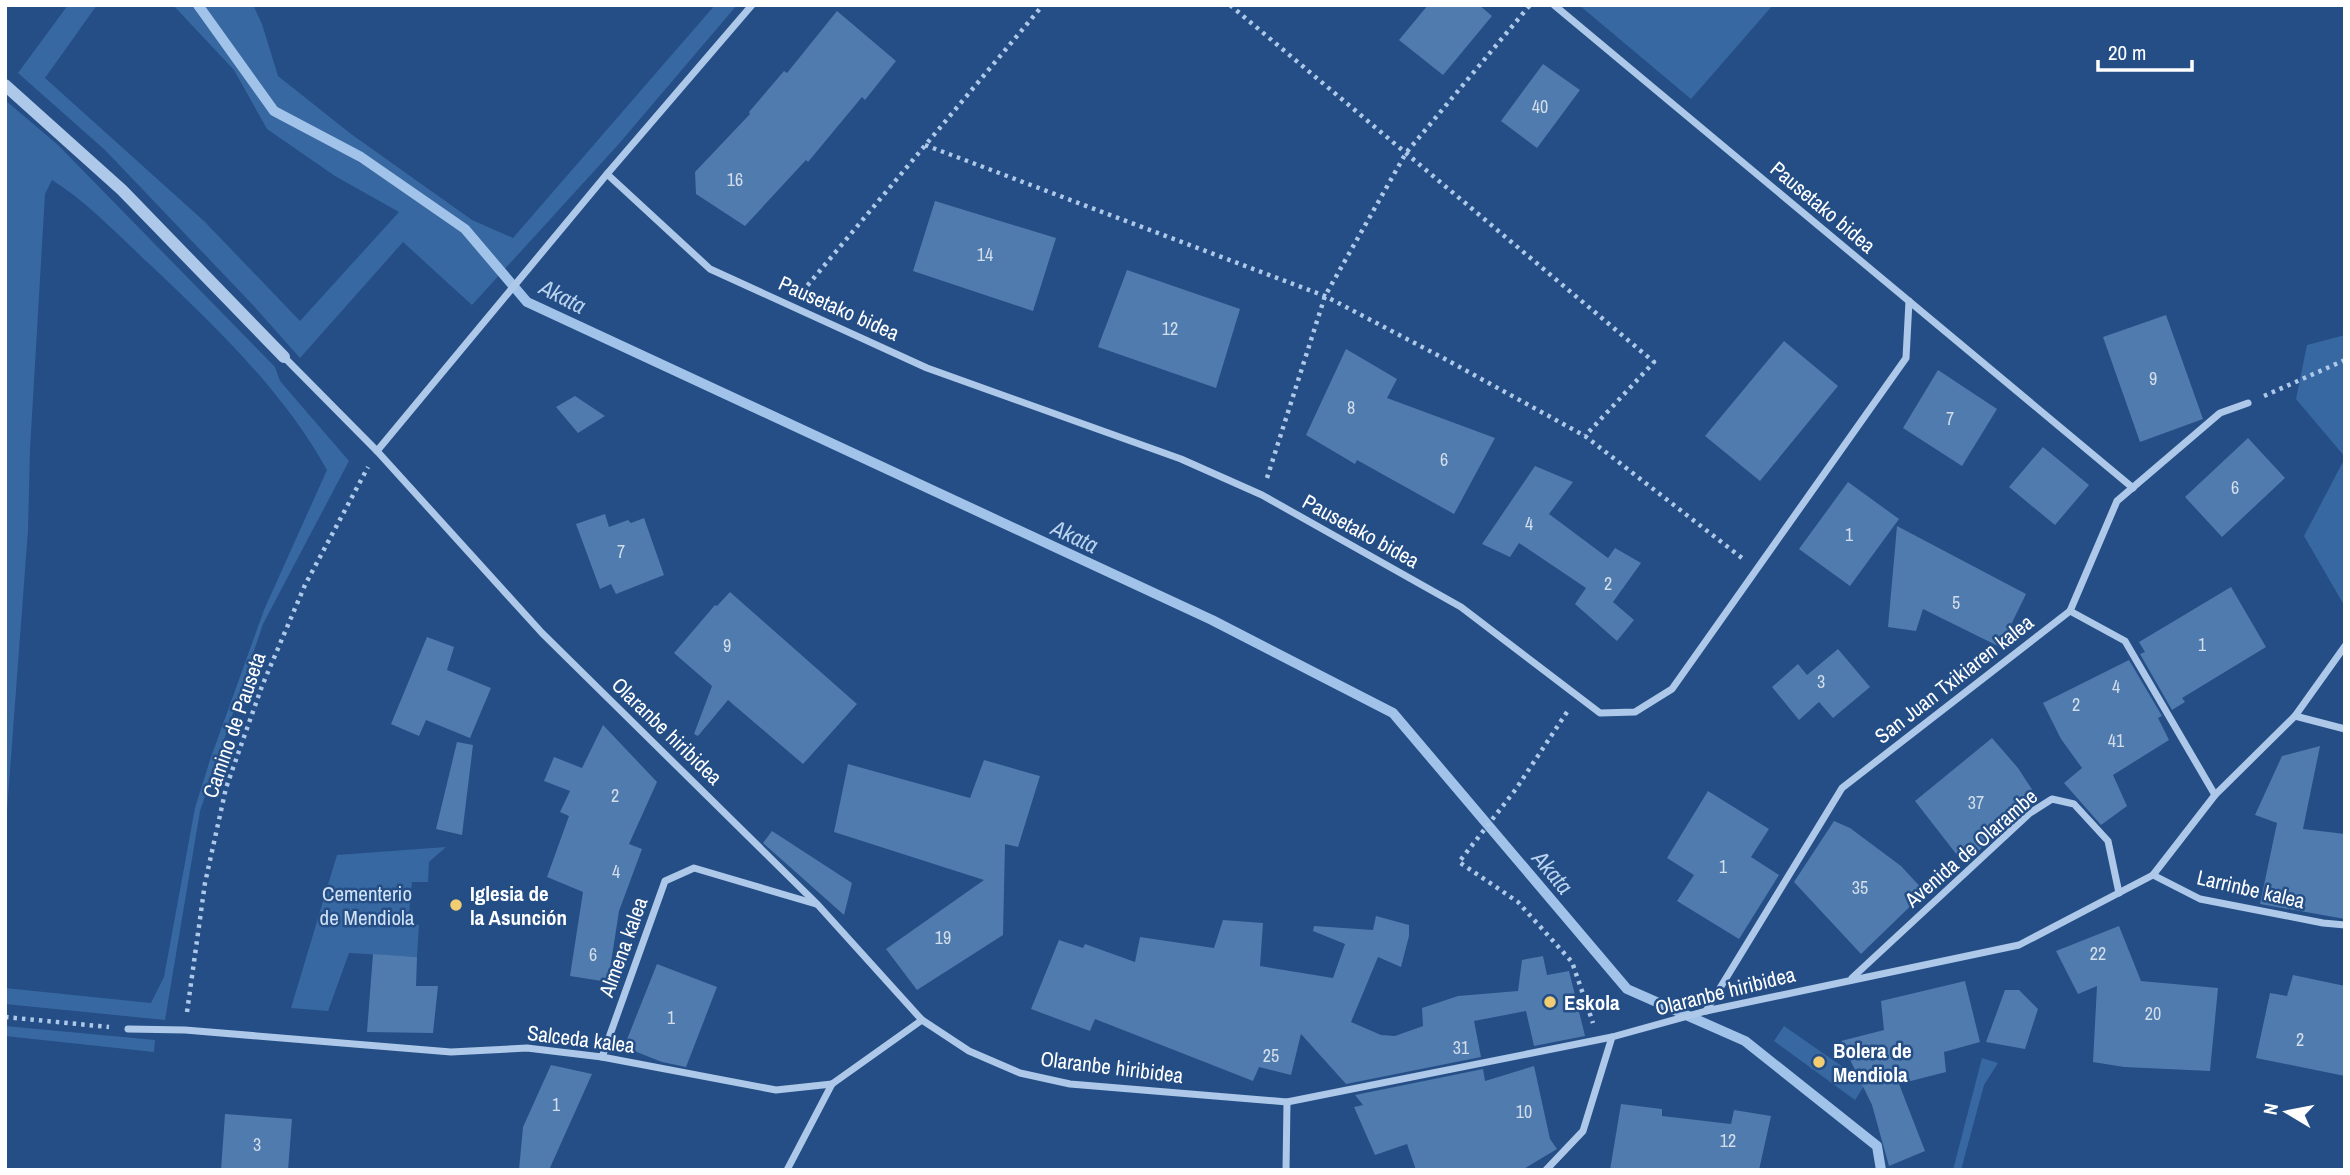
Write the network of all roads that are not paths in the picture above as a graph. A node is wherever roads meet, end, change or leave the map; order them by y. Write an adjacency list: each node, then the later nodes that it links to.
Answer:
1 (752, 5): 4 (street)
2 (1554, 5): 5 (street, Pausetako bidea)
3 (5, 85): 6 (street)
4 (607, 174): 5 (street, Pausetako bidea); 8 (street)
5 (1909, 302): 9 (street, Pausetako bidea)
6 (284, 357): 8 (street, Olaranbe hiribidea)
7 (2248, 403): 9 (street, San Juan Txikiaren kalea)
8 (377, 451): 17 (street, Olaranbe hiribidea)
9 (2133, 488): 10 (street, San Juan Txikiaren kalea)
10 (2070, 611): 14 (street); 20 (street, San Juan Txikiaren kalea)
11 (2345, 646): 12 (street)
12 (2295, 716): 13 (street); 14 (street)
13 (2345, 729)
14 (2215, 794): 15 (street)
15 (2153, 875): 16 (street, Olaranbe hiribidea); 18 (street, Larrinbe kalea)
16 (2119, 893): 19 (street, Olaranbe hiribidea); 19 (street, Avenida de Olarambe)
17 (818, 905): 21 (street, Olaranbe hiribidea); 24 (street, Almena kalea)
18 (2345, 925)
19 (1851, 979): 20 (street, Olaranbe hiribidea)
20 (1706, 1011): 23 (street, Olaranbe hiribidea)
21 (922, 1020): 25 (street, Salceda kalea); 26 (street, Olaranbe hiribidea)
22 (128, 1029): 24 (street, Salceda kalea)
23 (1612, 1037): 26 (street, Olaranbe hiribidea); 29 (street)
24 (602, 1057): 25 (street, Salceda kalea)
25 (832, 1084): 27 (street)
26 (1287, 1102): 28 (street)
27 (788, 1170)
28 (1286, 1170)
29 (1546, 1170)

